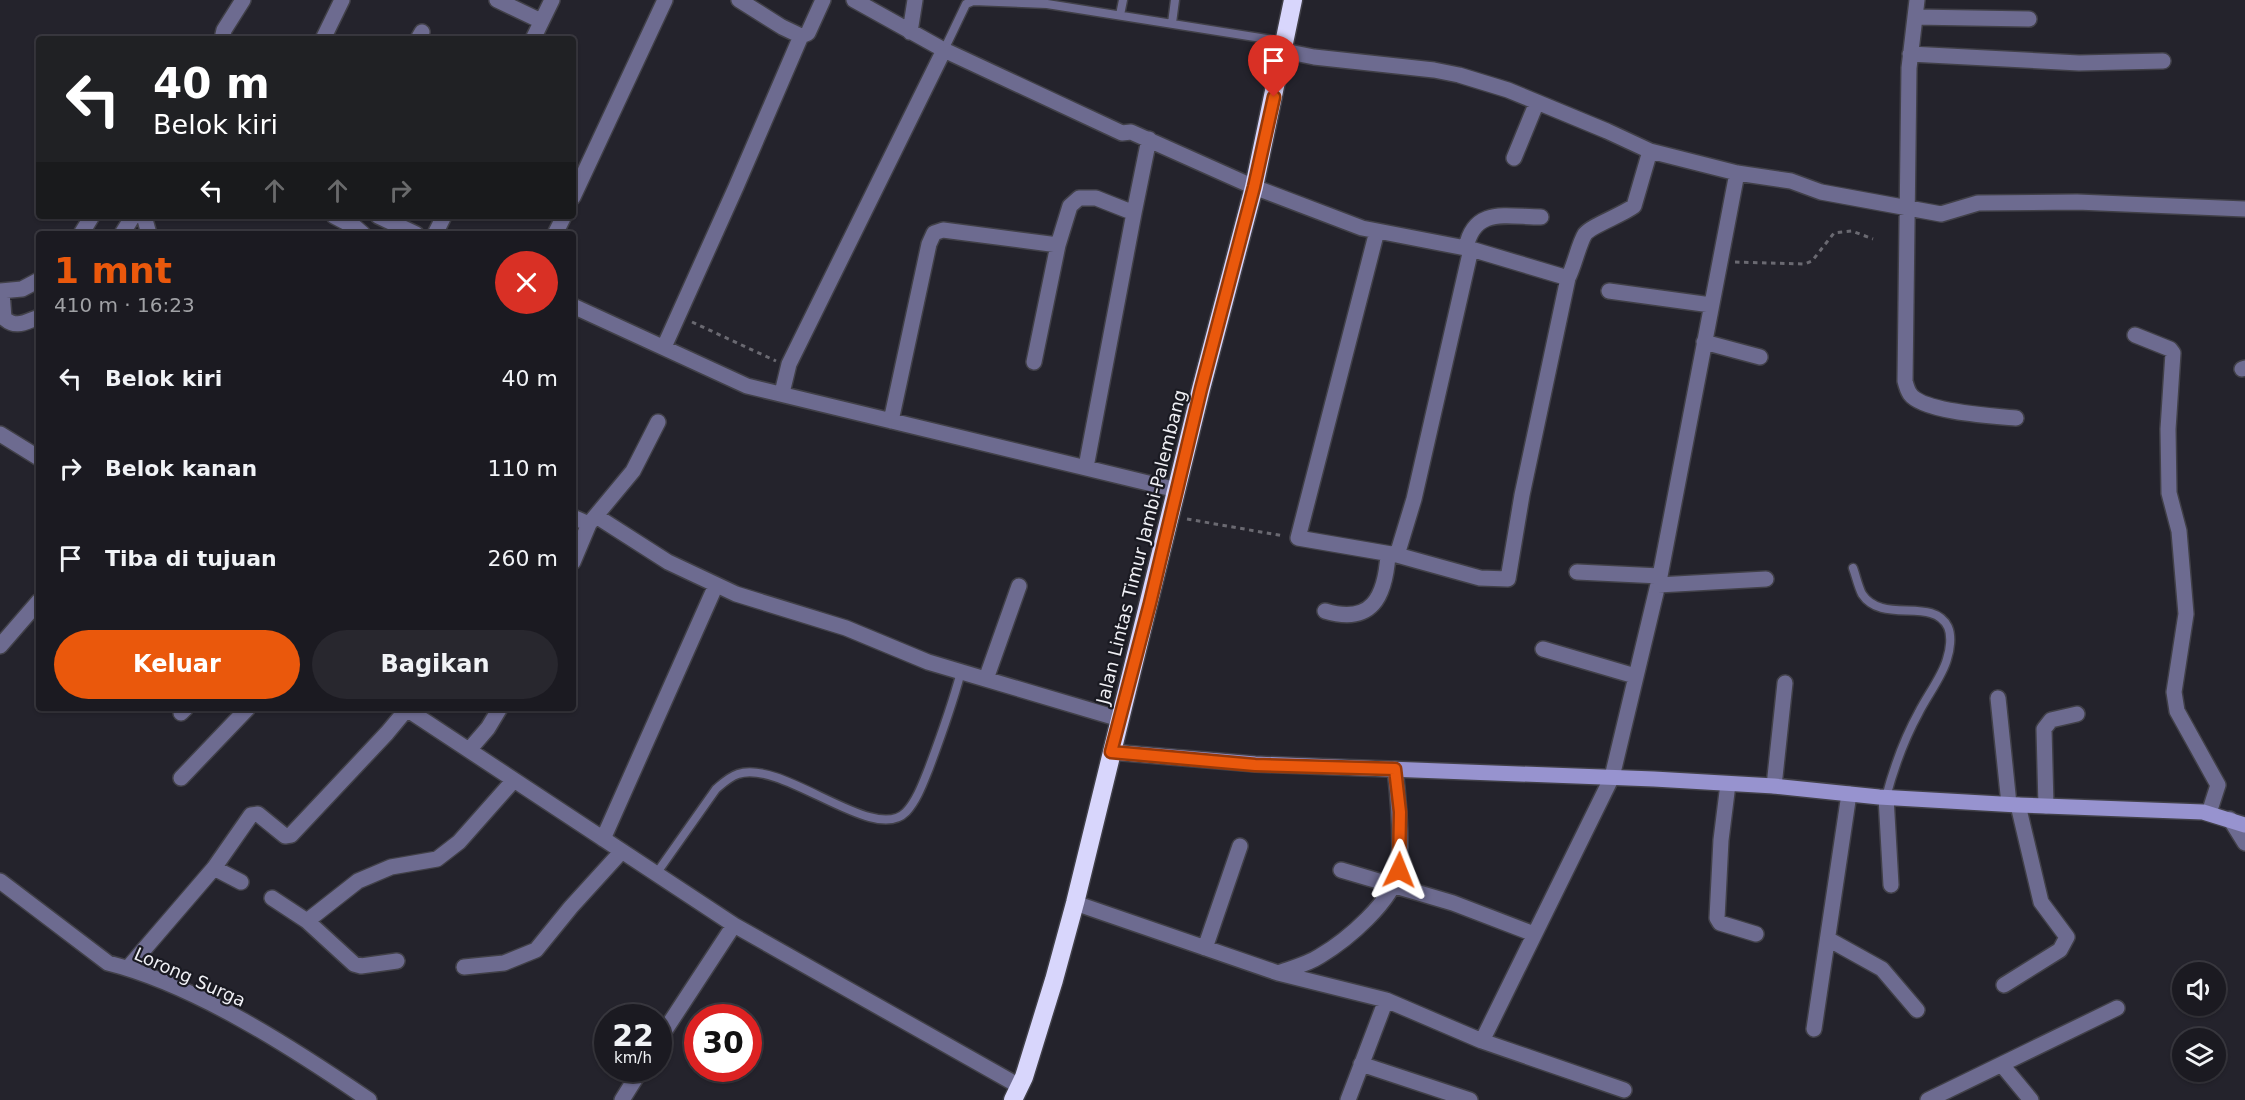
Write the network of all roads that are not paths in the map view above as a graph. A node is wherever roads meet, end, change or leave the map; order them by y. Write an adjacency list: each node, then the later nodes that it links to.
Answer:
1 (243, 0): 22 (street)
2 (342, 0): 23 (street)
3 (497, 0): 19 (street)
4 (552, 0): 19 (street)
5 (665, 0): 36 (street)
6 (739, 0): 25 (street)
7 (823, 0): 25 (street)
8 (854, 0): 21 (street)
9 (915, 0): 21 (street)
10 (1122, 0): 16 (lane)
11 (1175, 0): 20 (lane)
12 (1293, 0): 26 (highway, Jalan Lintas Timur Jambi-Palembang)
13 (1917, 0): 17 (street)
14 (973, 1): 15 (lane); 27 (lane)
15 (1047, 2): 16 (lane)
16 (1120, 15): 20 (lane)
17 (1915, 16): 18 (street); 28 (street)
18 (2029, 19)
19 (541, 21): 24 (street)
20 (1172, 23): 26 (lane)
21 (910, 32): 27 (street)
22 (223, 36)
23 (324, 36)
24 (534, 36)
25 (801, 36): 57 (street)
26 (1285, 47): 30 (street); 35 (highway, Jalan Lintas Timur Jambi-Palembang)
27 (944, 50): 31 (street); 60 (street)
28 (1910, 54): 29 (street); 37 (street)
29 (2163, 61)
30 (1537, 102): 32 (street); 33 (street)
31 (1149, 139): 35 (street); 39 (street)
32 (1650, 151): 34 (street); 48 (street)
33 (1514, 158)
34 (1737, 173): 37 (street); 52 (street)
35 (1254, 187): 45 (street); 67 (highway, Jalan Lintas Timur Jambi-Palembang)
36 (576, 191)
37 (1907, 207): 38 (street); 61 (street)
38 (2245, 209)
39 (1134, 213): 46 (street); 66 (street)
40 (1540, 217): 47 (street)
41 (340, 219): 43 (street)
42 (384, 219): 44 (street)
43 (360, 231)
44 (410, 231)
45 (1377, 231): 47 (street); 71 (street)
46 (1058, 245): 59 (street); 62 (street)
47 (1468, 248): 48 (street); 71 (street)
48 (1568, 279): 71 (street)
49 (36, 282): 50 (street)
50 (1, 291): 54 (street)
51 (1610, 291): 52 (street)
52 (1711, 305): 56 (street)
53 (576, 307): 57 (street)
54 (36, 318)
55 (2135, 335): 105 (street)
56 (1704, 342): 58 (street); 75 (street)
57 (664, 346): 60 (street)
58 (1760, 357)
59 (1034, 362)
60 (782, 393): 62 (street)
61 (2016, 418)
62 (891, 421): 66 (street)
63 (658, 423): 69 (street)
64 (0, 434): 65 (street)
65 (36, 456)
66 (1086, 467): 67 (street)
67 (1177, 490): 92 (highway, Jalan Lintas Timur Jambi-Palembang)
68 (576, 517): 69 (street)
69 (592, 520): 70 (street); 76 (street)
70 (576, 555)
71 (1393, 555): 79 (street)
72 (1853, 568): 102 (lane)
73 (1577, 572): 75 (street)
74 (1766, 579): 75 (street)
75 (1659, 580): 83 (street)
76 (716, 585): 82 (street); 108 (street)
77 (1019, 586): 84 (street)
78 (36, 604): 80 (street)
79 (1324, 611)
80 (0, 646)
81 (1543, 649): 83 (street)
82 (961, 672): 84 (street); 114 (lane)
83 (1635, 676): 96 (street)
84 (986, 680): 92 (street)
85 (1785, 682): 100 (street)
86 (1998, 698): 103 (street)
87 (245, 711): 97 (street)
88 (404, 711): 112 (street)
89 (410, 711): 93 (street)
90 (498, 711): 93 (street)
91 (2077, 714): 104 (street)
92 (1120, 719): 94 (highway, Jalan Lintas Timur Jambi-Palembang)
93 (469, 750): 98 (street)
94 (1111, 752): 95 (street); 120 (highway, Jalan Lintas Timur Jambi-Palembang)
95 (1395, 769): 96 (street); 118 (street)
96 (1612, 777): 99 (street); 124 (street)
97 (181, 778)
98 (514, 780): 108 (street); 121 (street)
99 (1728, 783): 100 (street); 123 (street)
100 (1774, 786): 101 (street)
101 (1849, 794): 102 (street); 125 (street)
102 (1887, 797): 103 (street); 117 (street)
103 (2013, 805): 104 (street); 131 (street)
104 (2046, 806): 105 (street)
105 (2209, 813): 106 (street)
106 (2230, 819): 107 (street); 109 (street)
107 (2245, 825)
108 (603, 839): 111 (street)
109 (2245, 843)
110 (1240, 846): 126 (street)
111 (622, 851): 114 (street); 128 (street)
112 (214, 868): 116 (street); 129 (street)
113 (1341, 870): 118 (street)
114 (656, 874): 122 (street)
115 (0, 881): 129 (street, Lorong Surga)
116 (241, 882)
117 (1891, 885)
118 (1392, 886): 124 (street); 130 (street)
119 (272, 898): 121 (street)
120 (1075, 903): 126 (street); 142 (highway, Jalan Lintas Timur Jambi-Palembang)
121 (307, 921): 127 (street)
122 (734, 925): 135 (street); 142 (street)
123 (1756, 933)
124 (1534, 934): 137 (street)
125 (1828, 939): 134 (street); 136 (street)
126 (1205, 948): 130 (street)
127 (397, 961)
128 (464, 967)
129 (128, 968): 143 (street, Lorong Surga)
130 (1278, 973): 132 (street)
131 (2004, 985)
132 (1386, 1000): 137 (street); 138 (street)
133 (2117, 1008): 139 (street)
134 (1917, 1010)
135 (672, 1020)
136 (1814, 1029)
137 (1482, 1041): 141 (street)
138 (1361, 1064): 145 (street); 146 (street)
139 (2002, 1065): 147 (street); 148 (street)
140 (633, 1082): 144 (street)
141 (1624, 1090)
142 (1016, 1093)
143 (369, 1100)
144 (622, 1100)
145 (1348, 1100)
146 (1470, 1100)
147 (1928, 1100)
148 (2031, 1100)

